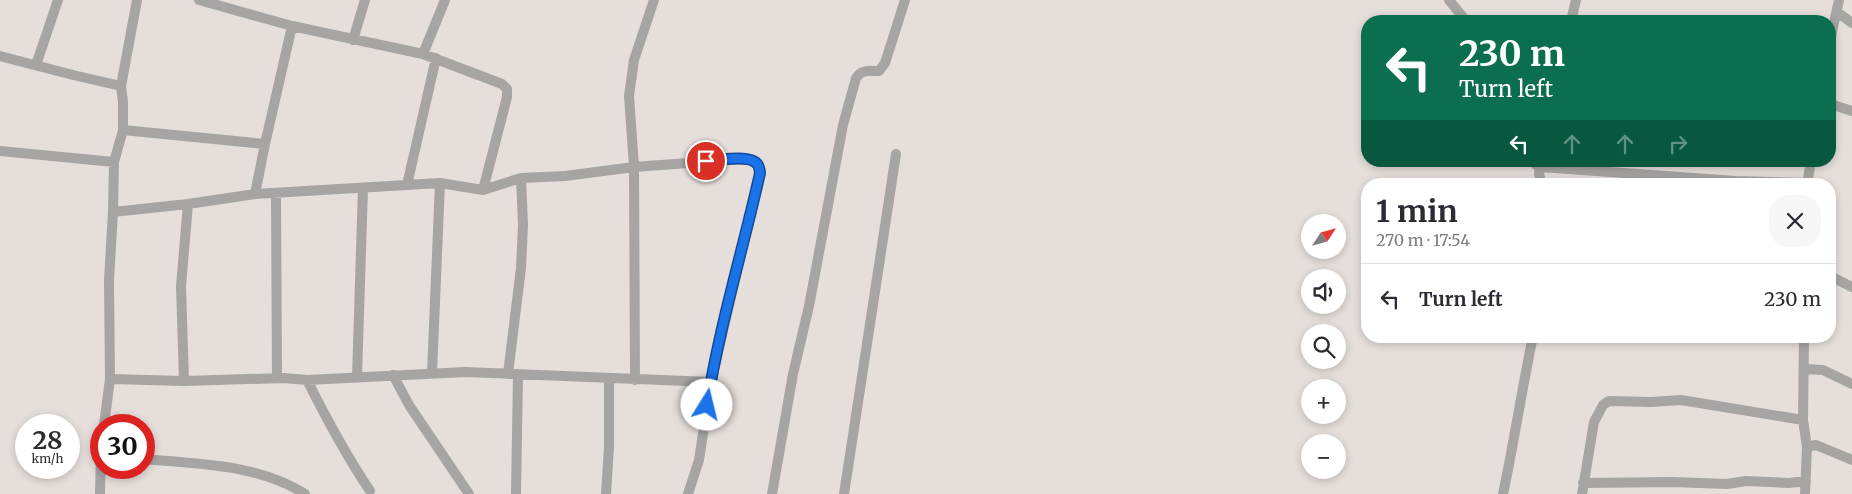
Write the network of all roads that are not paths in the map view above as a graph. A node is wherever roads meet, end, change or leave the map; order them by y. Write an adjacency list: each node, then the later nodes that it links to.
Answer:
1 (58, 0): 22 (street)
2 (137, 0): 23 (street)
3 (199, 0): 11 (street)
4 (365, 0): 18 (street)
5 (446, 0): 19 (street)
6 (654, 0): 31 (street)
7 (904, 0): 77 (street)
8 (1449, 0): 13 (street)
9 (1576, 0): 14 (street)
10 (1838, 0): 12 (street)
11 (211, 2): 17 (street)
12 (1837, 12): 15 (street); 16 (street)
13 (1461, 15)
14 (1572, 15)
15 (1836, 16)
16 (1852, 23)
17 (292, 26): 18 (street); 27 (street)
18 (353, 40): 19 (street)
19 (423, 54): 21 (street)
20 (0, 56): 22 (street)
21 (436, 58): 36 (street); 38 (street)
22 (36, 65): 23 (street)
23 (121, 86): 26 (street)
24 (1836, 106): 25 (street)
25 (1852, 111)
26 (123, 130): 27 (street); 30 (street)
27 (265, 144): 39 (street)
28 (0, 151): 30 (street)
29 (896, 154): 78 (street)
30 (114, 162): 42 (street)
31 (634, 167): 33 (street); 56 (street); 58 (street)
32 (1571, 167): 34 (street)
33 (521, 178): 38 (street); 50 (street)
34 (1701, 178)
35 (440, 183): 36 (street); 38 (street); 48 (street)
36 (407, 185): 37 (street)
37 (363, 188): 40 (street); 51 (street)
38 (483, 190)
39 (255, 194): 40 (street); 41 (street)
40 (276, 194): 52 (street)
41 (188, 204): 42 (street); 57 (street)
42 (113, 212): 53 (street)
43 (1836, 279): 44 (street)
44 (1852, 287)
45 (1532, 343): 79 (street)
46 (1804, 343): 47 (street)
47 (1804, 369): 59 (street); 61 (street)
48 (432, 373): 49 (street); 50 (street)
49 (393, 375): 51 (street); 73 (street)
50 (513, 375): 54 (street); 74 (street)
51 (357, 377): 55 (street)
52 (277, 378): 55 (street); 57 (street)
53 (110, 379): 57 (street); 60 (street)
54 (610, 379): 56 (street); 75 (street)
55 (307, 380): 70 (street)
56 (635, 380): 58 (street)
57 (184, 381)
58 (711, 382): 76 (street)
59 (1852, 384)
60 (105, 414)
61 (1803, 420): 62 (street); 68 (street)
62 (1807, 447): 64 (street); 66 (street)
63 (155, 460): 72 (street)
64 (1852, 460)
65 (100, 479): 71 (street)
66 (1806, 481): 69 (street); 82 (street)
67 (1643, 482): 68 (street); 69 (street); 81 (street)
68 (1583, 483): 80 (street)
69 (1727, 489)
70 (370, 493)
71 (100, 494)
72 (306, 494)
73 (469, 494)
74 (516, 494)
75 (606, 494)
76 (688, 494)
77 (772, 494)
78 (844, 494)
79 (1503, 494)
80 (1582, 494)
81 (1643, 494)
82 (1806, 494)

